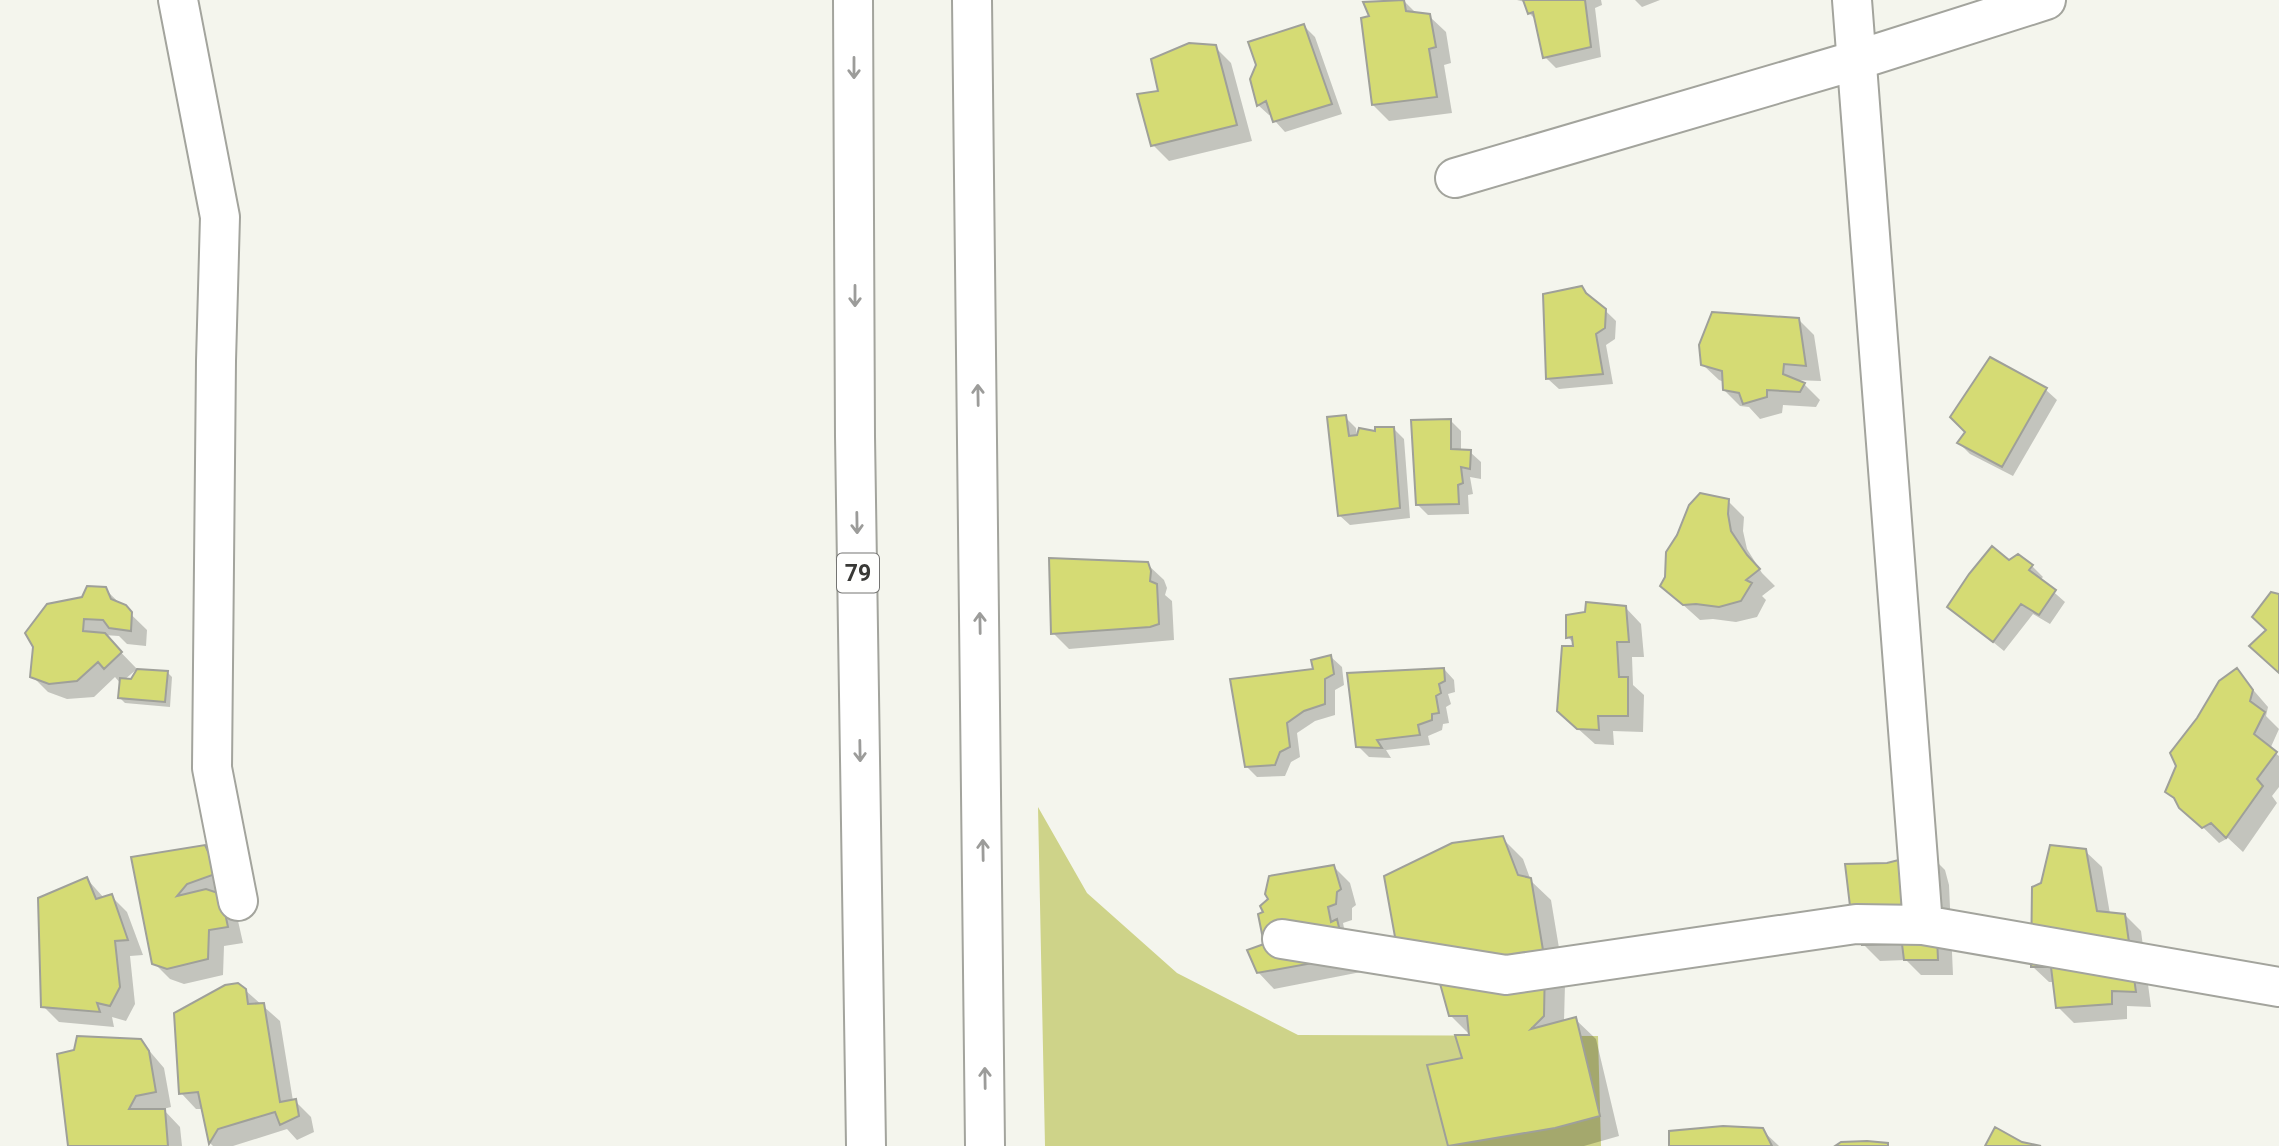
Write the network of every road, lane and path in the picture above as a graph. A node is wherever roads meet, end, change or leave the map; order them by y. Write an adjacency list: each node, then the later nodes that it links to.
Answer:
1 (178, 0): 8 (main road)
2 (853, 0): 12 (main road, 79, one-way to 12)
3 (972, 0): 13 (main road, one-way to 3)
4 (1852, 0): 6 (main road)
5 (2046, 0): 6 (main road)
6 (1857, 60): 7 (main road); 9 (main road)
7 (1455, 178)
8 (238, 901)
9 (1923, 925): 10 (main road); 11 (main road)
10 (1282, 939)
11 (2279, 988)
12 (866, 1146)
13 (985, 1146)

